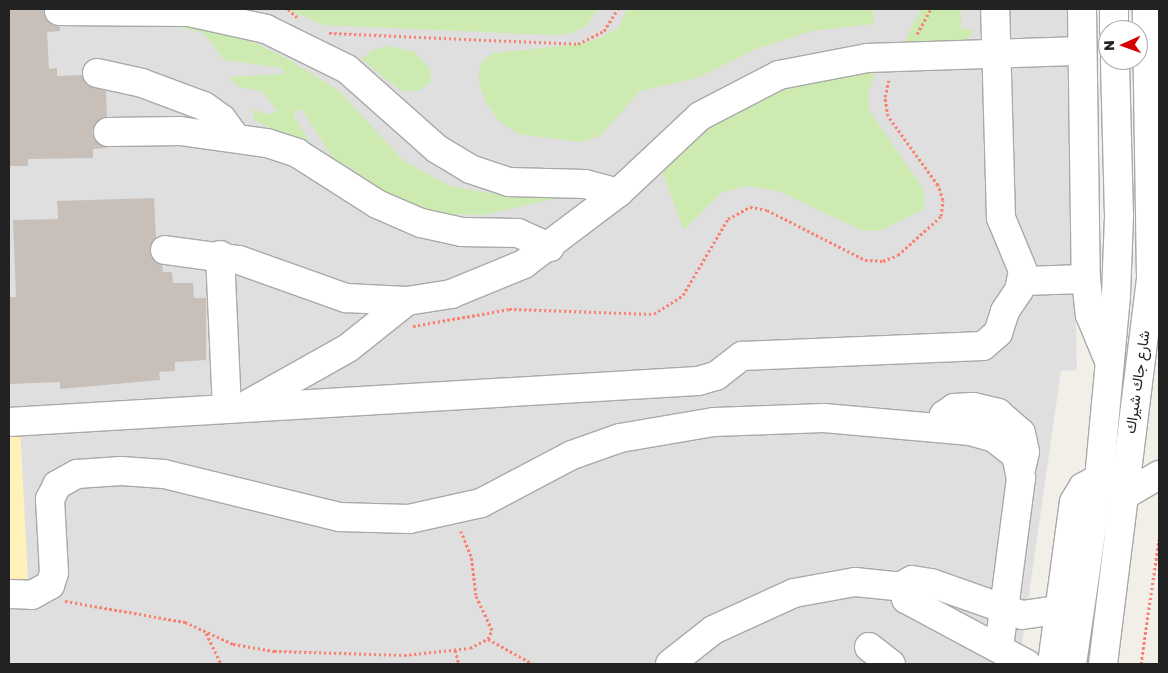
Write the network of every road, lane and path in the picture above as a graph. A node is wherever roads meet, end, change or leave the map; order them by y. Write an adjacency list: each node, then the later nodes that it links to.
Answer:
1 (288, 9): 9 (path)
2 (618, 9): 10 (path)
3 (931, 9): 13 (path)
4 (995, 9): 12 (street)
5 (1082, 9): 11 (street)
6 (1147, 9): 22 (street, شارع جاك شيراك)
7 (59, 11): 8 (street)
8 (228, 14): 18 (street)
9 (304, 22)
10 (321, 30)
11 (1082, 51): 12 (street); 23 (street)
12 (996, 54): 13 (street); 24 (street)
13 (904, 57): 18 (street); 25 (path)
14 (1115, 70): 26 (street, شارع جاك شيراك)
15 (97, 73): 17 (street)
16 (108, 132): 17 (street)
17 (235, 137): 19 (street)
18 (618, 192): 19 (street)
19 (550, 247): 25 (street)
20 (165, 250): 21 (street)
21 (220, 256): 25 (street); 27 (street)
22 (1155, 275): 31 (street, شارع جاك شيراك)
23 (1086, 279): 24 (street); 26 (street)
24 (1022, 281): 27 (street)
25 (408, 314): 27 (street)
26 (1111, 365): 34 (street, شارع جاك شيراك)
27 (233, 408): 28 (street)
28 (9, 422)
29 (939, 427): 30 (street); 32 (street); 36 (street)
30 (1005, 445): 32 (street); 40 (street)
31 (1128, 449): 33 (street); 35 (street, شارع جاك شيراك)
32 (1021, 470): 40 (street)
33 (1157, 475): 35 (street)
34 (1099, 479): 41 (street); 54 (street, شارع جاك شيراك)
35 (1123, 496): 55 (street, شارع جاك شيراك)
36 (455, 512): 39 (street); 43 (path)
37 (1159, 539): 56 (path)
38 (903, 587): 40 (street); 45 (street); 50 (street)
39 (20, 595): 42 (path)
40 (996, 607): 41 (street); 45 (street)
41 (1059, 610): 53 (street)
42 (206, 632): 46 (path); 47 (path)
43 (488, 639): 46 (path); 49 (path)
44 (869, 647): 51 (street)
45 (999, 648): 52 (street)
46 (455, 650): 48 (path)
47 (221, 664)
48 (459, 664)
49 (533, 664)
50 (670, 664)
51 (891, 664)
52 (1027, 664)
53 (1052, 664)
54 (1072, 664)
55 (1103, 664)
56 (1141, 664)

